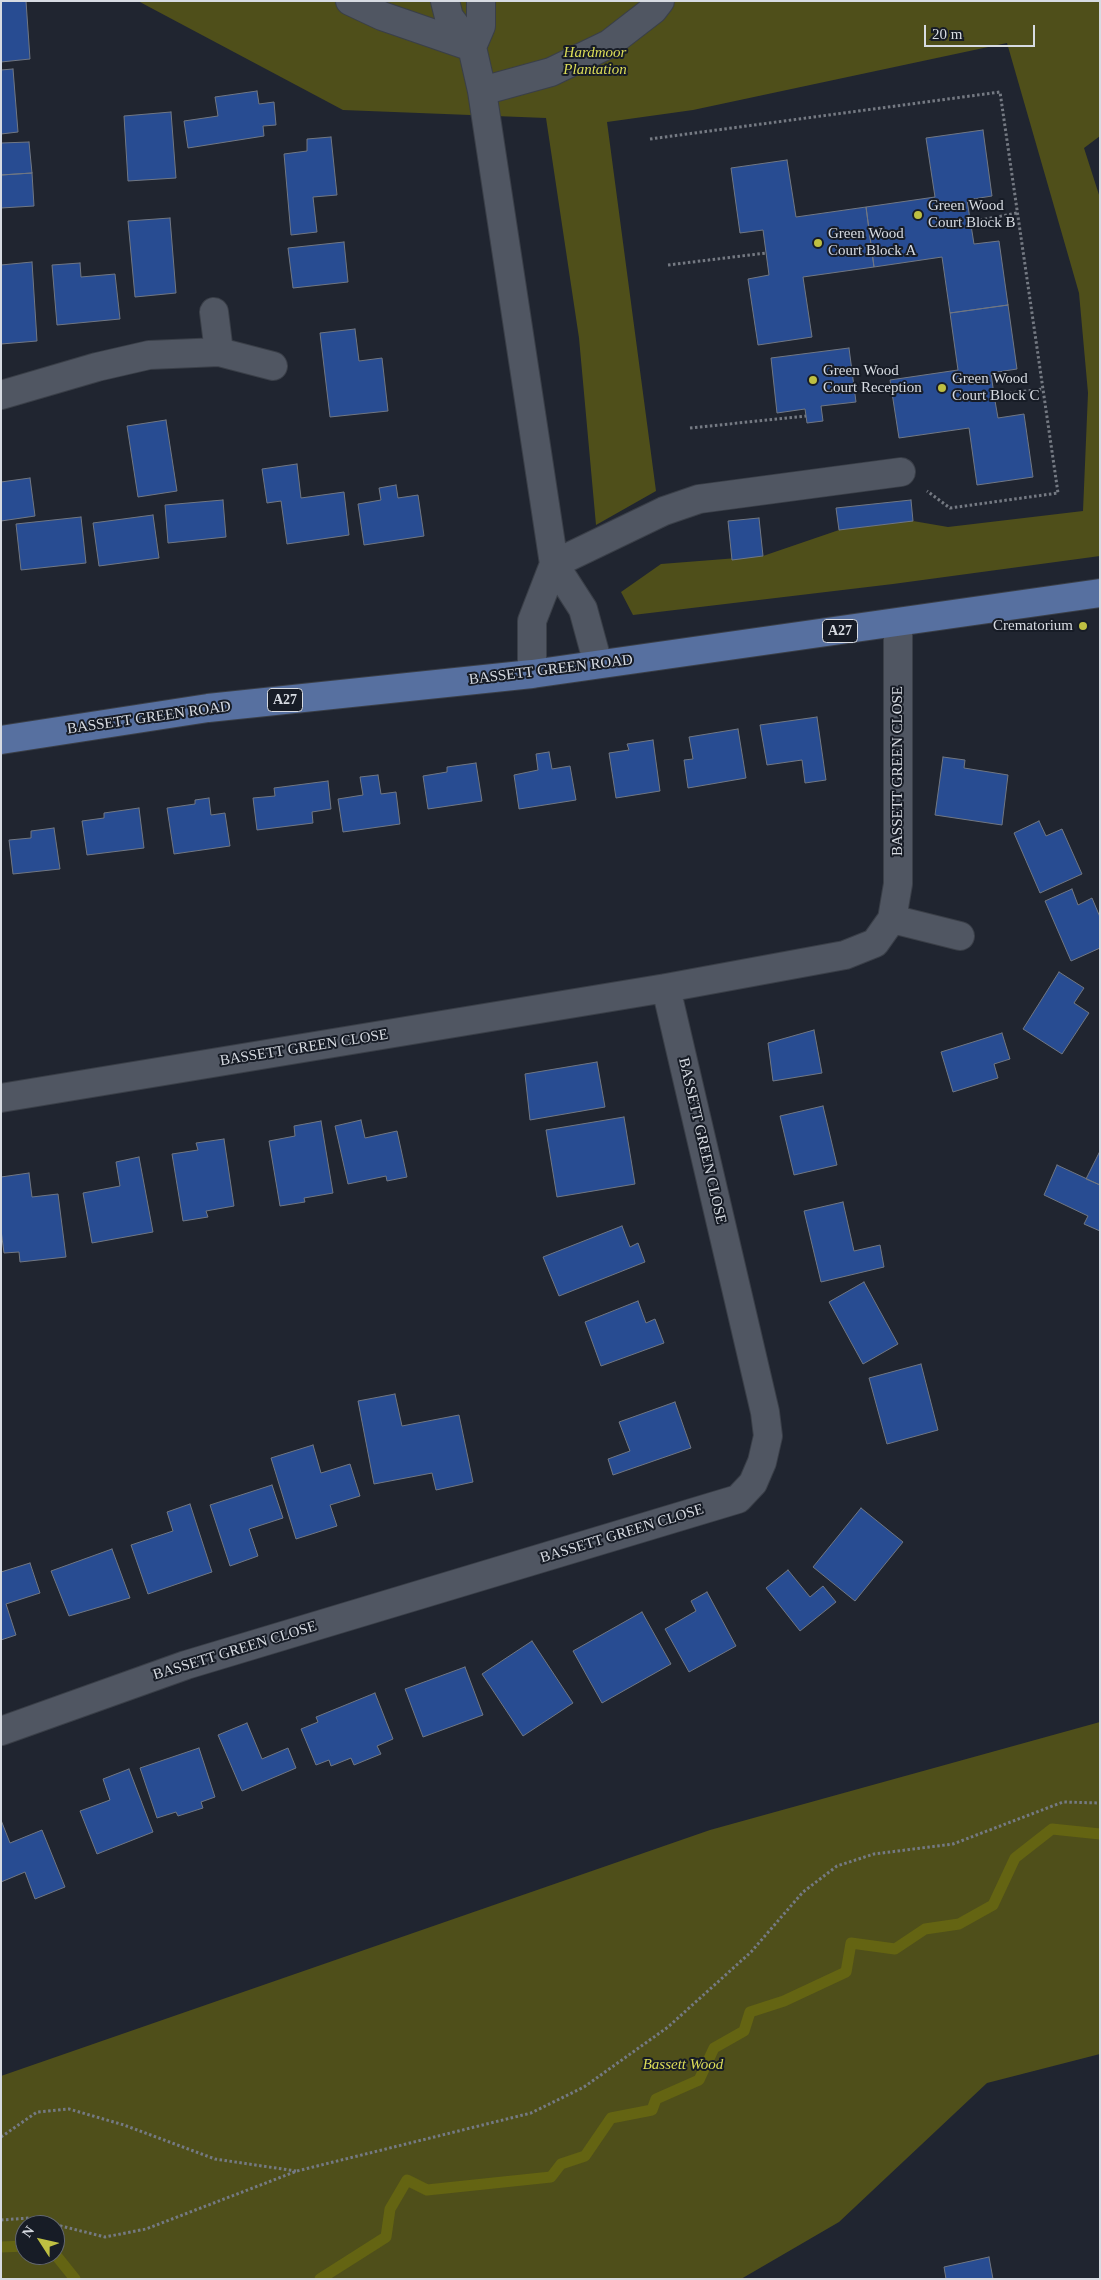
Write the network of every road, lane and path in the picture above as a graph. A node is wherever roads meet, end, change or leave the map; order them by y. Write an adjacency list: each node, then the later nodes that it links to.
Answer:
1 (350, 1): 5 (street)
2 (446, 1): 5 (street)
3 (481, 1): 5 (street)
4 (660, 1): 6 (street)
5 (472, 47): 6 (street)
6 (482, 91): 21 (street)
7 (650, 139): 8 (path)
8 (1017, 213): 9 (path); 15 (path)
9 (970, 222)
10 (766, 252): 11 (path)
11 (668, 265)
12 (214, 312): 13 (street)
13 (219, 352): 14 (street); 16 (street)
14 (273, 366)
15 (1043, 388): 17 (path); 20 (path)
16 (1, 395)
17 (994, 396)
18 (806, 416): 19 (path)
19 (690, 428)
20 (901, 472): 21 (street)
21 (554, 564): 24 (street); 25 (street)
22 (1100, 593): 23 (main road, BASSETT GREEN ROAD / A27)
23 (898, 623): 24 (main road, BASSETT GREEN ROAD / A27); 27 (street, BASSETT GREEN CLOSE)
24 (598, 664): 25 (main road, BASSETT GREEN ROAD / A27)
25 (532, 674): 26 (main road, BASSETT GREEN ROAD / A27)
26 (1, 740)
27 (892, 919): 28 (street); 29 (street, BASSETT GREEN CLOSE)
28 (960, 936)
29 (666, 988): 30 (street, BASSETT GREEN CLOSE); 31 (street, BASSETT GREEN CLOSE)
30 (1, 1098)
31 (1, 1731)
32 (1100, 1802): 34 (path)
33 (1, 2137): 34 (path)
34 (297, 2171): 35 (path)
35 (1, 2220)

